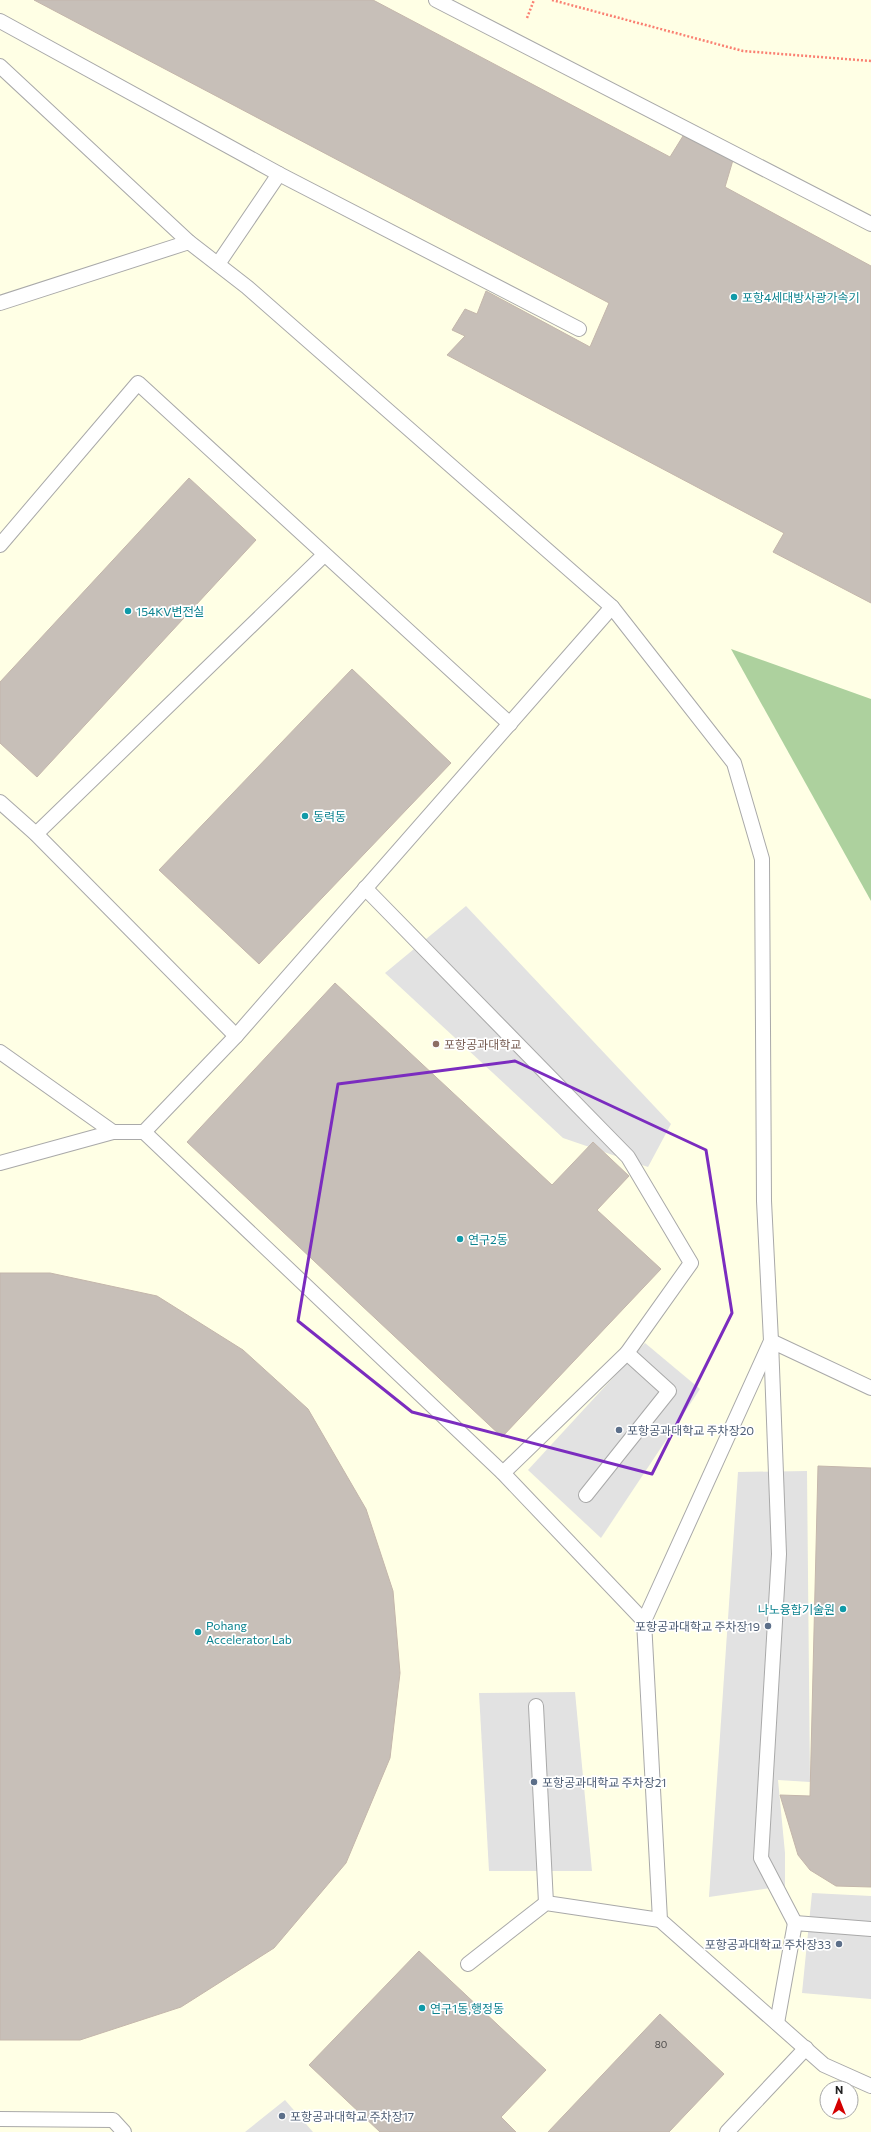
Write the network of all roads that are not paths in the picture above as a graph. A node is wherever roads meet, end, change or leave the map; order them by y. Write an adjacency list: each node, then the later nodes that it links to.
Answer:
1 (436, 0): 5 (lane)
2 (0, 21): 4 (lane)
3 (0, 66): 6 (lane)
4 (279, 174): 7 (lane); 9 (lane)
5 (871, 224)
6 (189, 242): 7 (lane); 8 (lane)
7 (218, 264): 12 (lane)
8 (0, 303)
9 (579, 329)
10 (0, 545): 11 (lane)
11 (324, 555): 13 (lane); 15 (lane)
12 (612, 606): 13 (lane); 22 (lane)
13 (510, 724): 16 (lane)
14 (0, 802): 15 (lane)
15 (36, 834): 17 (lane)
16 (365, 888): 17 (lane); 23 (lane)
17 (236, 1036): 20 (lane)
18 (0, 1052): 19 (lane)
19 (113, 1132): 20 (lane); 21 (lane)
20 (144, 1132): 25 (lane)
21 (0, 1163)
22 (771, 1341): 24 (lane); 27 (lane); 31 (lane)
23 (626, 1353): 25 (lane); 26 (lane)
24 (871, 1388)
25 (503, 1473): 27 (lane)
26 (586, 1495)
27 (644, 1621): 30 (lane)
28 (536, 1706): 29 (lane)
29 (546, 1903): 30 (lane); 33 (lane)
30 (660, 1920): 34 (lane)
31 (795, 1923): 32 (lane); 34 (lane)
32 (871, 1929)
33 (468, 1964)
34 (777, 2023): 35 (lane)
35 (806, 2048): 36 (lane); 39 (lane)
36 (871, 2086)
37 (0, 2119): 38 (lane)
38 (124, 2132)
39 (727, 2132)

